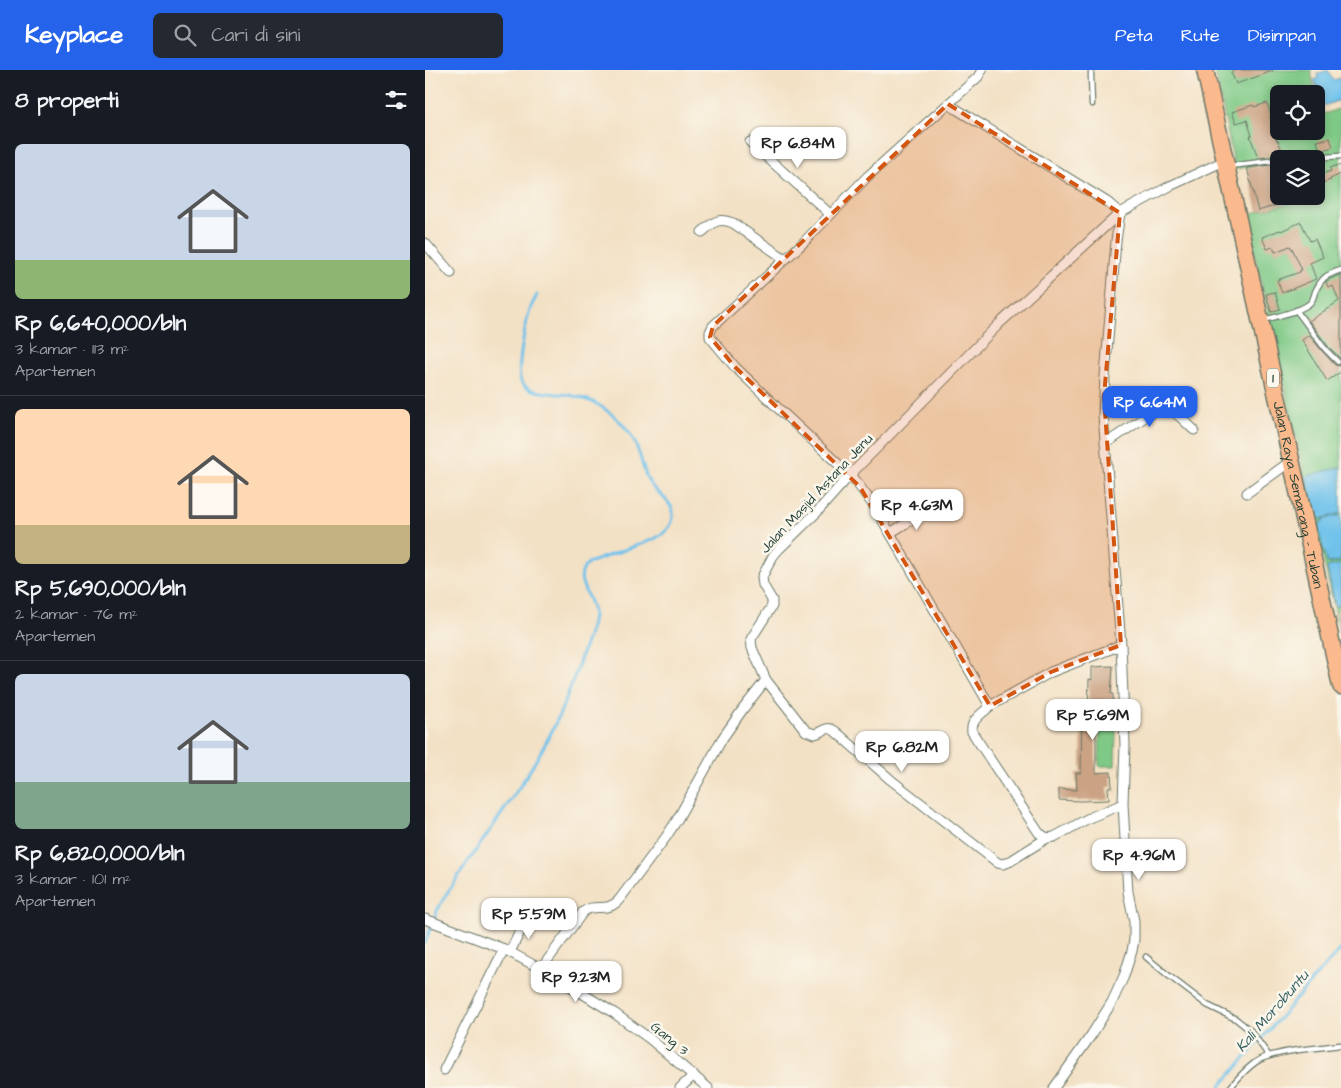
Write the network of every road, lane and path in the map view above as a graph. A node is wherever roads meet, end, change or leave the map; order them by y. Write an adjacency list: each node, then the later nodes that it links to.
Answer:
1 (983, 70): 4 (street)
2 (1091, 70): 5 (lane)
3 (1205, 70): 10 (highway, Jalan Raya Semarang - Tuban / 1)
4 (948, 104): 11 (street); 12 (street)
5 (1092, 104)
6 (750, 142): 12 (street)
7 (1341, 156): 8 (lane)
8 (1325, 157)
9 (1270, 161): 10 (lane)
10 (1225, 164): 11 (street, Jalan Masjid Astana Jenu); 19 (highway, Jalan Raya Semarang - Tuban / 1)
11 (1120, 212): 22 (street); 24 (street, Jalan Masjid Astana Jenu)
12 (830, 214): 15 (street)
13 (702, 232): 15 (street)
14 (425, 243): 17 (street)
15 (785, 259): 24 (street)
16 (1341, 270): 18 (lane)
17 (451, 273)
18 (1296, 310): 19 (lane); 20 (lane)
19 (1261, 321): 23 (highway, Jalan Raya Semarang - Tuban / 1)
20 (1338, 362)
21 (1194, 430): 22 (street)
22 (1105, 444): 28 (street)
23 (1291, 461): 25 (street); 30 (highway, Jalan Raya Semarang - Tuban / 1)
24 (850, 475): 27 (street); 29 (street, Jalan Masjid Astana Jenu)
25 (1247, 493)
26 (931, 508): 27 (street)
27 (890, 533): 31 (street)
28 (1121, 646): 31 (street); 32 (street)
29 (766, 680): 33 (street); 38 (street)
30 (1341, 686)
31 (990, 706): 33 (street)
32 (1123, 804): 33 (street); 45 (street)
33 (1047, 838)
34 (526, 918): 36 (street)
35 (425, 919): 36 (street, Gang 3)
36 (507, 950): 38 (street, Gang 3); 41 (street)
37 (1146, 957): 40 (lane)
38 (541, 968): 42 (street, Gang 3)
39 (1341, 1045): 40 (lane)
40 (1269, 1056): 46 (lane)
41 (444, 1070)
42 (694, 1075): 43 (street); 44 (street, Gang 3)
43 (680, 1088)
44 (708, 1088)
45 (1054, 1088)
46 (1230, 1088)

